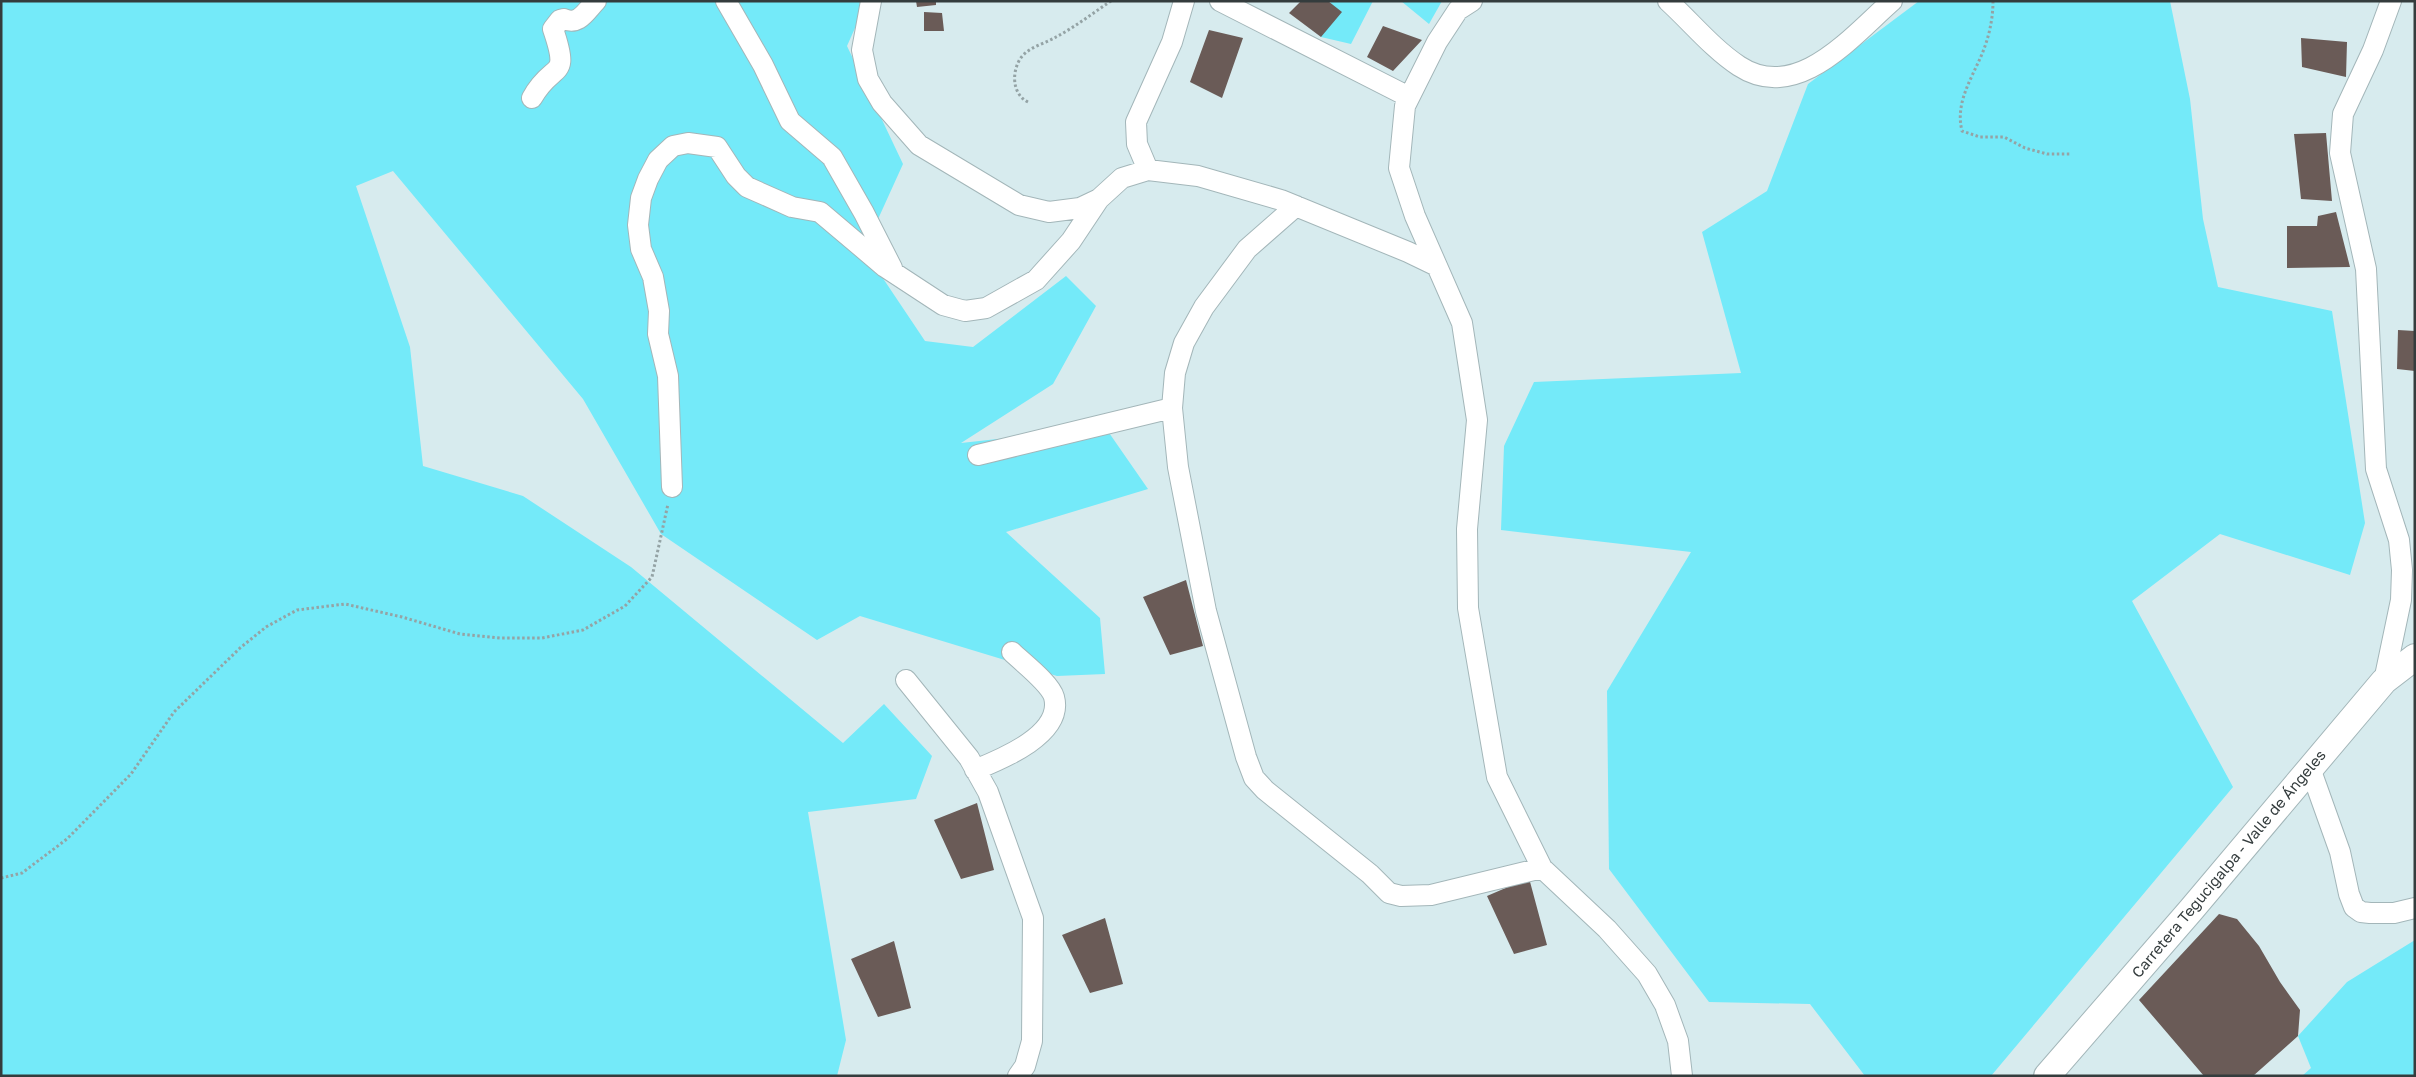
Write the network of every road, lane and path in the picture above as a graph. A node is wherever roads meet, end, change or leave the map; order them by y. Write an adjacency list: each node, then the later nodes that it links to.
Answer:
1 (596, 1): 13 (street)
2 (726, 1): 20 (street)
3 (871, 1): 17 (street)
4 (1111, 1): 14 (path)
5 (1184, 1): 16 (street)
6 (1220, 1): 12 (street)
7 (1472, 1): 12 (street)
8 (1668, 1): 9 (street)
9 (1892, 1)
10 (1994, 1): 15 (path)
11 (2392, 1): 24 (street)
12 (1409, 97): 19 (street)
13 (532, 98)
14 (1028, 102)
15 (2070, 154)
16 (1148, 170): 17 (street); 18 (street)
17 (1099, 199): 20 (street)
18 (1296, 206): 19 (street); 21 (street)
19 (1437, 266): 31 (street)
20 (895, 274): 23 (street)
21 (1172, 408): 22 (street); 31 (street)
22 (978, 455)
23 (672, 486): 32 (path)
24 (2408, 565): 28 (street)
25 (1012, 652): 30 (street)
26 (2415, 657): 28 (main road, Carretera Tegucigalpa - Valle de Ángeles)
27 (906, 680): 30 (street)
28 (2384, 681): 29 (main road, Carretera Tegucigalpa - Valle de Ángeles)
29 (2310, 768): 33 (street); 36 (main road, Carretera Tegucigalpa - Valle de Ángeles)
30 (975, 770): 34 (street)
31 (1542, 868): 35 (street)
32 (1, 878)
33 (2415, 908)
34 (1018, 1076)
35 (1682, 1076)
36 (2047, 1076)

